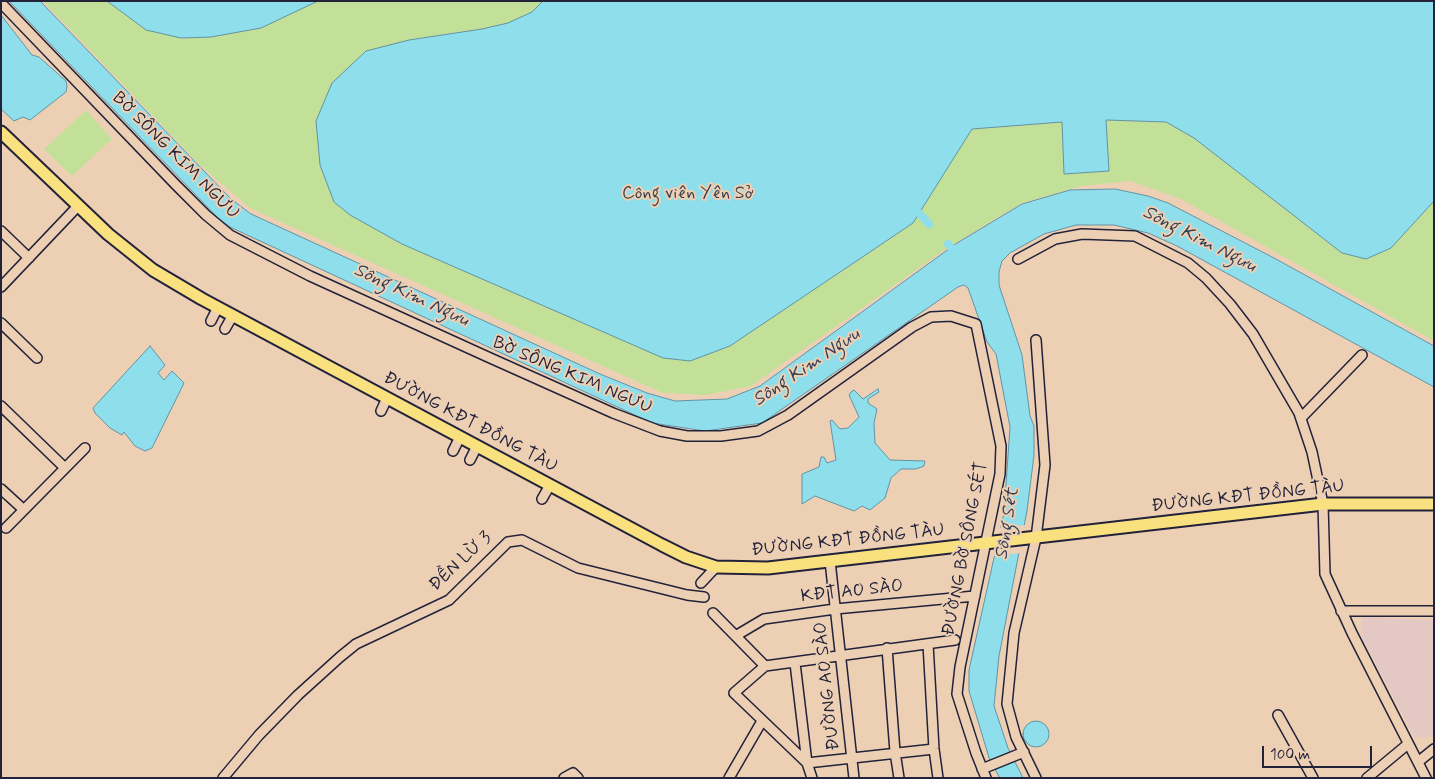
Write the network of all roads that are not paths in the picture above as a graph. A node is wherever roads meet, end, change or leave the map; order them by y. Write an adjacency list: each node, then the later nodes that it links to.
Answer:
1 (1, 2): 12 (street, BỜ SÔNG KIM NGƯU)
2 (1, 132): 3 (main road, ĐƯỜNG KĐT ĐỒNG TÀU)
3 (78, 206): 5 (street); 8 (main road, ĐƯỜNG KĐT ĐỒNG TÀU)
4 (1, 231): 5 (street)
5 (29, 258): 7 (street)
6 (1018, 259): 20 (street)
7 (1, 287)
8 (218, 307): 9 (main road, ĐƯỜNG KĐT ĐỒNG TÀU); 10 (street)
9 (233, 315): 13 (street); 17 (main road, ĐƯỜNG KĐT ĐỒNG TÀU)
10 (211, 321)
11 (1, 323): 16 (street)
12 (976, 324): 35 (street, ĐƯỜNG BỜ SÔNG SÉT)
13 (225, 329)
14 (1036, 340): 34 (street)
15 (1362, 356): 20 (street)
16 (37, 358)
17 (387, 398): 19 (street); 21 (main road, ĐƯỜNG KĐT ĐỒNG TÀU)
18 (1, 406): 26 (street)
19 (381, 411)
20 (1301, 418): 30 (street)
21 (460, 437): 22 (main road, ĐƯỜNG KĐT ĐỒNG TÀU); 24 (street)
22 (477, 446): 25 (street); 27 (main road, ĐƯỜNG KĐT ĐỒNG TÀU)
23 (85, 448): 26 (street)
24 (453, 451)
25 (470, 460)
26 (65, 468): 32 (street)
27 (550, 485): 29 (street); 37 (main road, ĐƯỜNG KĐT ĐỒNG TÀU)
28 (1, 489): 32 (street)
29 (542, 499)
30 (1323, 504): 31 (main road, ĐƯỜNG KĐT ĐỒNG TÀU); 34 (main road, ĐƯỜNG KĐT ĐỒNG TÀU); 42 (street)
31 (1434, 504)
32 (24, 510): 33 (street)
33 (6, 528)
34 (1031, 538): 35 (main road, ĐƯỜNG KĐT ĐỒNG TÀU); 58 (street)
35 (988, 543): 36 (main road, ĐƯỜNG KĐT ĐỒNG TÀU); 39 (street, ĐƯỜNG BỜ SÔNG SÉT)
36 (830, 561): 37 (main road, ĐƯỜNG KĐT ĐỒNG TÀU); 41 (street, ĐƯỜNG AO SÀO)
37 (716, 567): 38 (street)
38 (701, 584)
39 (975, 596): 41 (street, KĐT AO SÀO); 62 (street, ĐƯỜNG BỜ SÔNG SÉT)
40 (704, 597): 63 (street, ĐỀN LỪ 3)
41 (836, 609): 45 (street, KĐT AO SÀO); 49 (street, ĐƯỜNG AO SÀO)
42 (1341, 611): 43 (street); 54 (street)
43 (1434, 611)
44 (713, 613): 45 (street)
45 (737, 635): 51 (street)
46 (955, 640): 47 (street)
47 (928, 644): 48 (street); 56 (street)
48 (887, 648): 49 (street); 57 (street)
49 (840, 654): 50 (street); 59 (street, ĐƯỜNG AO SÀO)
50 (795, 663): 51 (street); 61 (street)
51 (765, 666): 53 (street)
52 (1278, 715): 73 (street)
53 (762, 721): 61 (street); 66 (street)
54 (1408, 744): 60 (street); 74 (street)
55 (1434, 748): 60 (street)
56 (934, 749): 57 (street); 70 (street)
57 (895, 752): 59 (street); 69 (street)
58 (1024, 752): 62 (street); 72 (street)
59 (852, 757): 61 (street); 68 (street, ĐƯỜNG AO SÀO)
60 (1418, 762): 75 (street)
61 (807, 763): 67 (street)
62 (987, 767): 71 (street, ĐƯỜNG BỜ SÔNG SÉT)
63 (223, 778)
64 (564, 778): 65 (street)
65 (578, 778)
66 (729, 778)
67 (812, 778)
68 (854, 778)
69 (899, 778)
70 (938, 778)
71 (986, 778)
72 (1036, 778)
73 (1313, 778)
74 (1366, 778)
75 (1426, 778)

